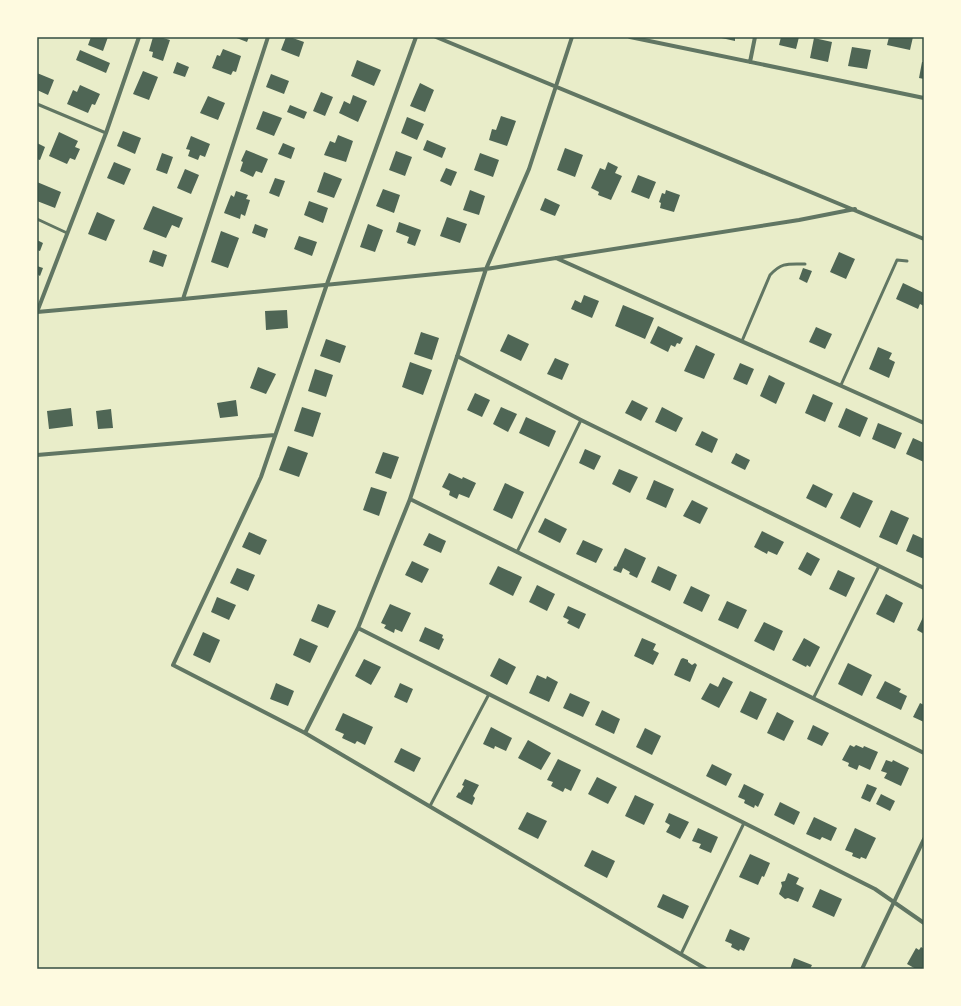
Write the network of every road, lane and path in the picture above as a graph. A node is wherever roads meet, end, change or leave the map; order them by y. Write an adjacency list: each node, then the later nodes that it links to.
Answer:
1 (139, 37): 12 (street)
2 (268, 37): 22 (street)
3 (416, 37): 21 (street)
4 (436, 37): 9 (street)
5 (572, 37): 9 (street)
6 (630, 37): 8 (street)
7 (755, 37): 8 (street)
8 (750, 62): 10 (street)
9 (556, 87): 13 (street); 20 (street)
10 (924, 98)
11 (37, 104): 12 (lane)
12 (106, 133): 15 (street)
13 (855, 210): 16 (street); 17 (street)
14 (37, 219): 15 (lane)
15 (67, 233): 23 (street)
16 (924, 239)
17 (556, 258): 20 (street); 24 (street)
18 (907, 261): 26 (lane)
19 (805, 264): 24 (lane)
20 (486, 269): 21 (street); 25 (street)
21 (327, 284): 22 (street); 29 (street)
22 (183, 300): 23 (street)
23 (37, 312)
24 (742, 341): 26 (street)
25 (457, 356): 27 (street); 31 (street)
26 (841, 385): 28 (street)
27 (581, 420): 32 (lane); 33 (street)
28 (924, 423)
29 (275, 435): 30 (street); 38 (street)
30 (37, 455)
31 (410, 499): 32 (street); 35 (street)
32 (517, 552): 37 (street)
33 (879, 566): 34 (street); 37 (lane)
34 (924, 588)
35 (358, 628): 36 (street); 38 (street)
36 (489, 694): 40 (lane); 41 (street)
37 (814, 697): 39 (street)
38 (305, 733): 40 (street)
39 (924, 753)
40 (430, 806): 45 (street)
41 (744, 823): 43 (street); 45 (lane)
42 (924, 839): 43 (street)
43 (894, 903): 44 (street); 47 (street)
44 (924, 923)
45 (681, 954): 46 (street)
46 (706, 969)
47 (862, 969)

